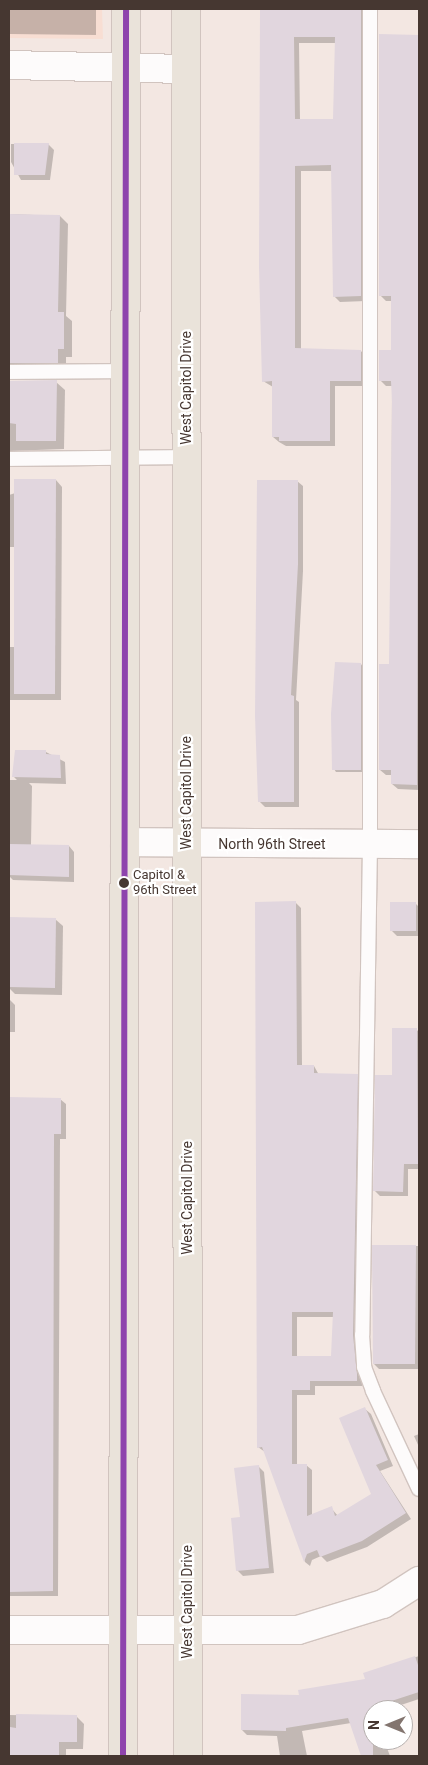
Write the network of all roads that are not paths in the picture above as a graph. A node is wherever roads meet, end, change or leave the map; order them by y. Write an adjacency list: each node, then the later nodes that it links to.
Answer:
1 (126, 9): 5 (main road)
2 (186, 9): 6 (main road, West Capitol Drive)
3 (370, 9): 14 (lane)
4 (9, 65): 5 (street)
5 (126, 67): 6 (street); 7 (main road)
6 (186, 69): 9 (main road, West Capitol Drive)
7 (126, 371): 8 (lane); 11 (main road)
8 (9, 372)
9 (186, 456): 11 (lane); 13 (main road, West Capitol Drive)
10 (9, 458): 11 (lane)
11 (125, 458): 12 (main road)
12 (125, 842): 13 (street, North 96th Street); 19 (main road)
13 (186, 843): 14 (street, North 96th Street); 20 (main road, West Capitol Drive)
14 (370, 844): 15 (street, North 96th Street); 16 (lane)
15 (419, 844)
16 (419, 1489)
17 (419, 1580): 20 (street)
18 (9, 1630): 19 (street)
19 (123, 1632): 20 (street); 21 (main road)
20 (187, 1632): 22 (main road, West Capitol Drive)
21 (123, 1756)
22 (188, 1756)

